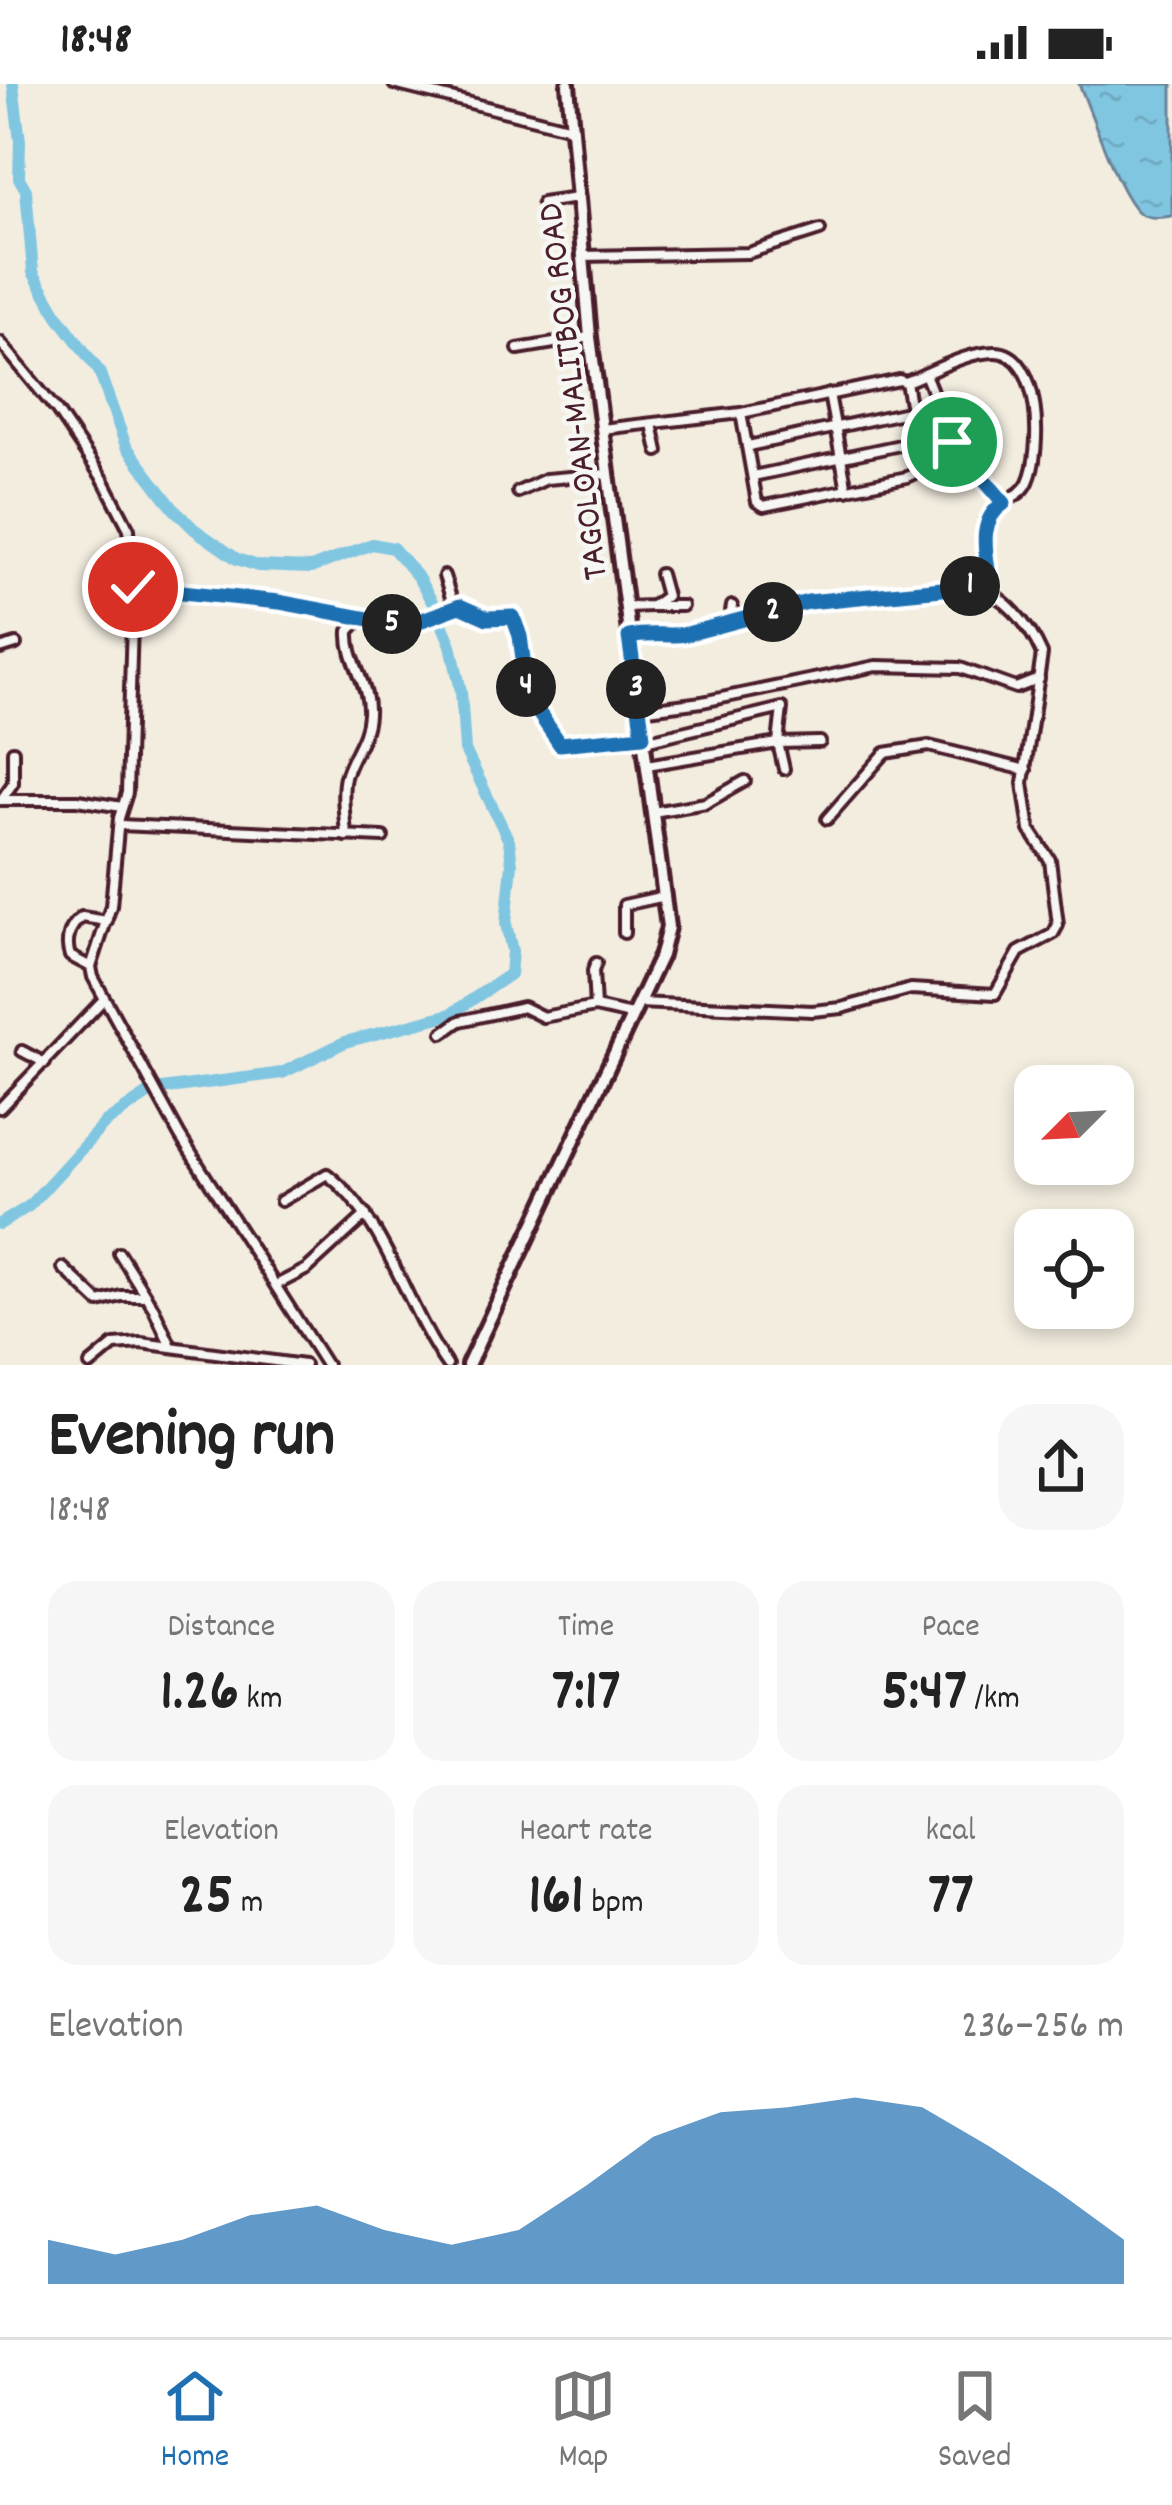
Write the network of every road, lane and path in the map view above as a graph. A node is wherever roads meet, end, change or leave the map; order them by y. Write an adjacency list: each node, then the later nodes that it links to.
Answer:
1 (394, 84): 3 (street)
2 (568, 84): 3 (main road, TAGOLOAN-MALITBOG ROAD)
3 (571, 128): 4 (main road, TAGOLOAN-MALITBOG ROAD)
4 (577, 198): 5 (street); 7 (main road, TAGOLOAN-MALITBOG ROAD)
5 (542, 203)
6 (820, 230): 7 (street)
7 (582, 256): 8 (main road, TAGOLOAN-MALITBOG ROAD)
8 (590, 337): 10 (street); 18 (main road, TAGOLOAN-MALITBOG ROAD)
9 (0, 342): 30 (street)
10 (518, 349)
11 (925, 374): 12 (street); 27 (street); 27 (street)
12 (906, 382): 13 (street); 14 (street)
13 (829, 394): 15 (street); 17 (street)
14 (912, 411): 17 (street); 19 (street)
15 (741, 413): 16 (street); 20 (street)
16 (652, 424): 18 (street); 21 (street)
17 (836, 428): 20 (street); 22 (street)
18 (602, 429): 23 (main road, TAGOLOAN-MALITBOG ROAD)
19 (919, 441): 22 (street); 25 (street)
20 (748, 446): 24 (street)
21 (658, 451)
22 (842, 458): 24 (street); 25 (street)
23 (606, 474): 26 (street); 35 (main road, TAGOLOAN-MALITBOG ROAD)
24 (753, 476): 25 (street)
25 (848, 490)
26 (518, 492)
27 (1004, 503): 31 (street)
28 (661, 574): 32 (street)
29 (444, 576): 36 (street)
30 (133, 587): 37 (street); 53 (street)
31 (991, 593): 38 (street); 42 (street)
32 (652, 606): 33 (street); 35 (street)
33 (682, 606)
34 (732, 606): 38 (street)
35 (625, 607): 39 (main road, TAGOLOAN-MALITBOG ROAD)
36 (454, 608): 37 (street); 44 (street)
37 (361, 618): 57 (street)
38 (729, 624): 39 (street)
39 (629, 637): 43 (main road, TAGOLOAN-MALITBOG ROAD)
40 (16, 644): 41 (street)
41 (0, 649)
42 (1039, 679): 43 (street); 50 (street)
43 (640, 710): 44 (main road, TAGOLOAN-MALITBOG ROAD)
44 (644, 739): 46 (street); 48 (main road, TAGOLOAN-MALITBOG ROAD)
45 (820, 742): 46 (street)
46 (778, 743): 48 (street); 49 (street)
47 (13, 751): 52 (street)
48 (647, 765): 54 (main road, TAGOLOAN-MALITBOG ROAD)
49 (784, 769)
50 (1026, 770): 55 (street); 66 (street)
51 (745, 781): 54 (street)
52 (1, 801): 53 (street)
53 (122, 807): 56 (street)
54 (653, 812): 59 (main road, TAGOLOAN-MALITBOG ROAD)
55 (827, 818)
56 (118, 825): 57 (street); 60 (street)
57 (346, 836): 58 (street)
58 (383, 837)
59 (666, 896): 61 (street); 66 (main road, TAGOLOAN-MALITBOG ROAD)
60 (107, 921): 63 (street); 63 (street)
61 (624, 932)
62 (596, 963): 65 (street)
63 (91, 967): 64 (street)
64 (104, 999): 69 (street); 75 (street)
65 (595, 1007): 66 (street); 67 (street)
66 (634, 1009): 82 (main road, TAGOLOAN-MALITBOG ROAD)
67 (443, 1033)
68 (22, 1051): 69 (street)
69 (45, 1063): 70 (street)
70 (0, 1108)
71 (281, 1201): 72 (street)
72 (366, 1215): 75 (street); 81 (street)
73 (119, 1253): 76 (street)
74 (63, 1268): 76 (street)
75 (278, 1284): 80 (street)
76 (143, 1297): 77 (street)
77 (170, 1344): 78 (street); 79 (street)
78 (90, 1365)
79 (304, 1365)
80 (326, 1365)
81 (447, 1365)
82 (468, 1365)

